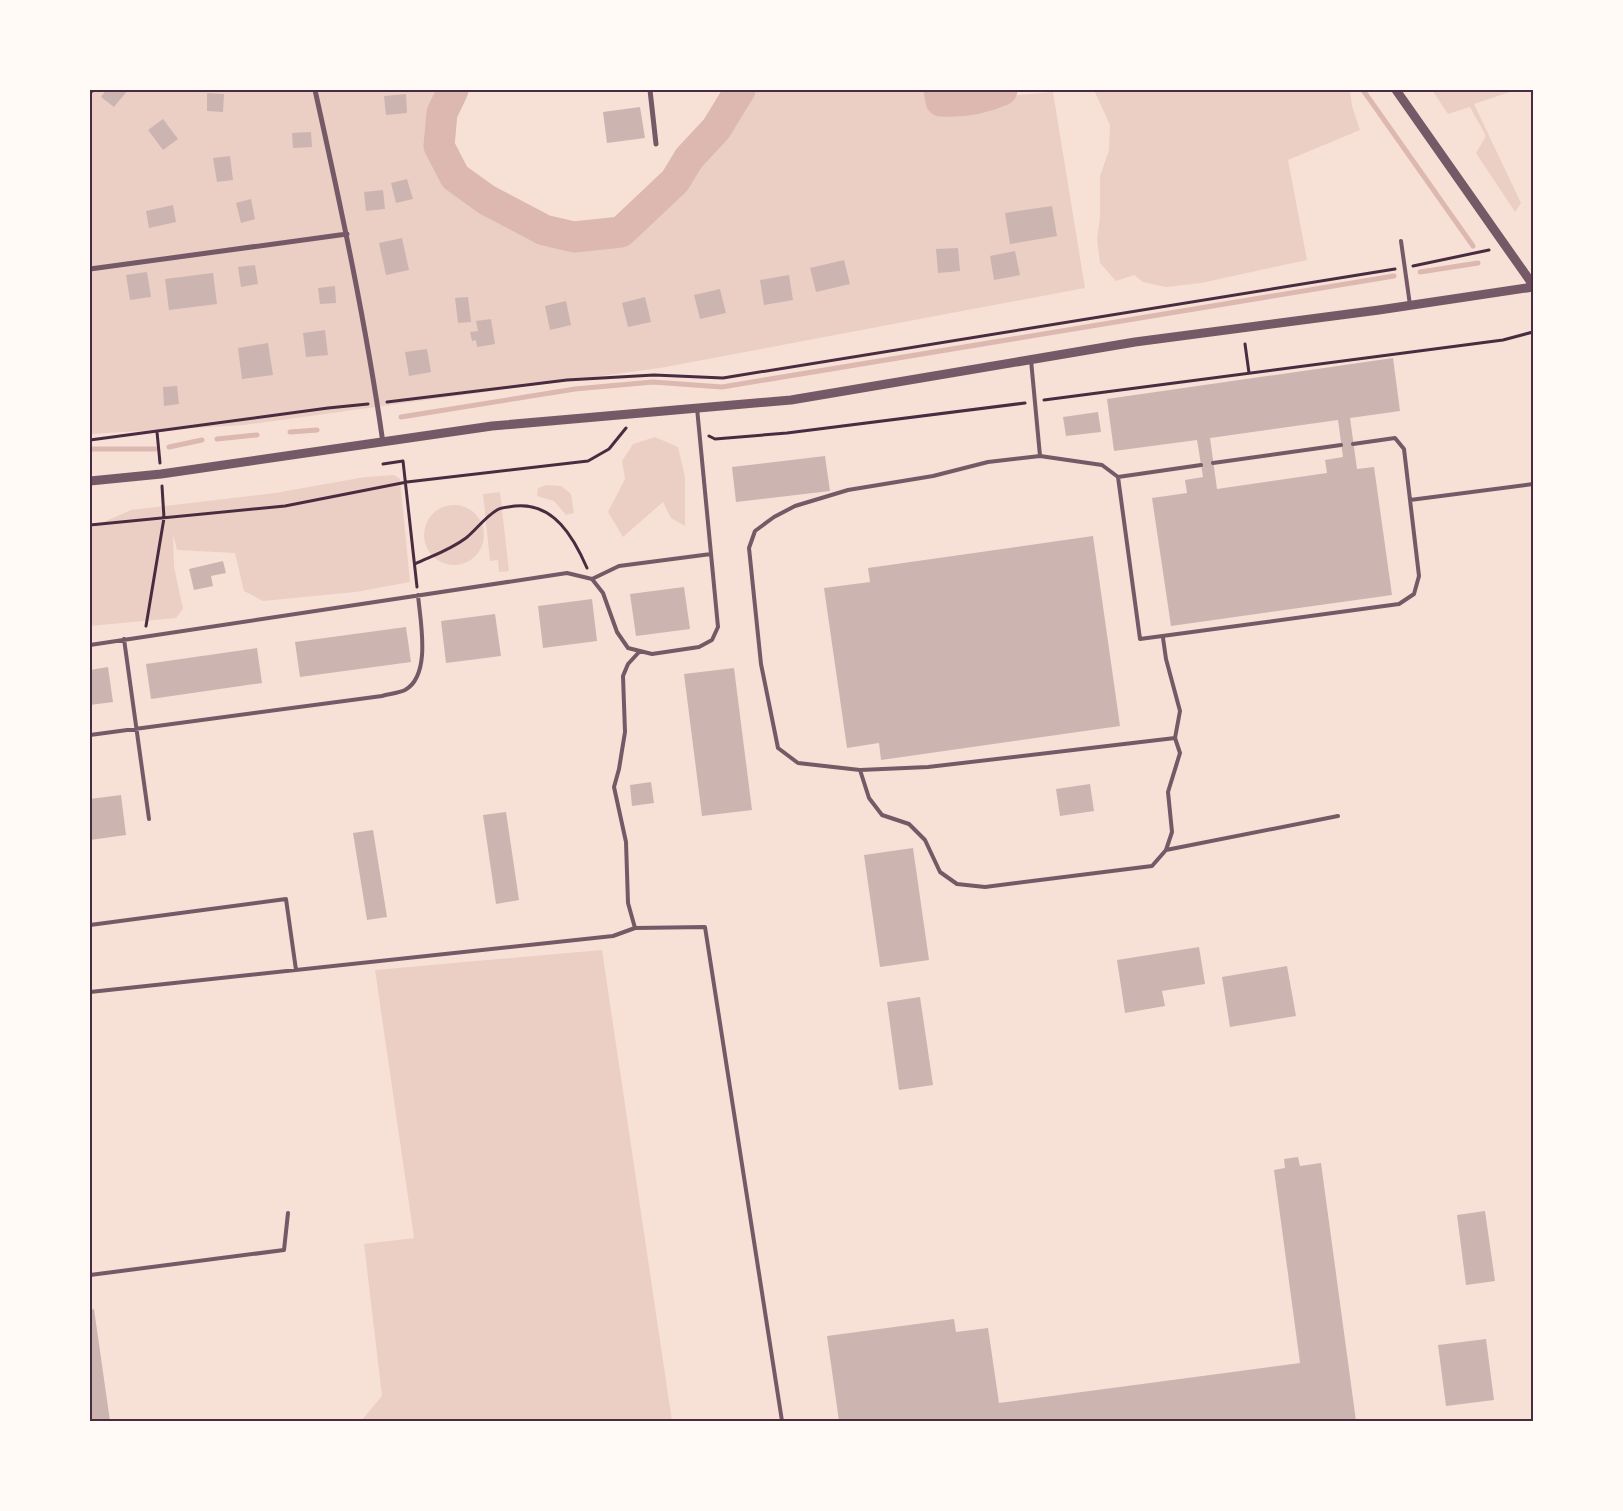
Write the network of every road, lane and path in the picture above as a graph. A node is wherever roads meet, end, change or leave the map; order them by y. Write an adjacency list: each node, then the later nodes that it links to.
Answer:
1 (315, 90): 5 (street)
2 (650, 90): 4 (street)
3 (1396, 90): 10 (street)
4 (656, 144)
5 (347, 234): 9 (street); 17 (street)
6 (1402, 241): 8 (lane)
7 (1488, 250): 8 (path)
8 (1405, 268): 11 (lane); 17 (path)
9 (90, 269)
10 (1533, 286): 11 (street)
11 (1410, 305): 14 (street)
12 (1533, 332): 15 (path)
13 (1245, 344): 15 (path)
14 (1031, 360): 16 (lane); 18 (street)
15 (1249, 373): 16 (path)
16 (1035, 401): 21 (path); 26 (lane)
17 (377, 403): 20 (path); 23 (street)
18 (698, 408): 19 (street); 21 (lane)
19 (632, 414): 23 (street); 33 (path)
20 (156, 432): 22 (path); 27 (path)
21 (700, 432): 39 (lane)
22 (90, 440)
23 (383, 443): 32 (street)
24 (1353, 444): 36 (lane)
25 (1341, 445): 29 (lane)
26 (1040, 456): 31 (lane); 51 (lane)
27 (160, 463)
28 (383, 464): 33 (path)
29 (1213, 464)
30 (1201, 465): 31 (lane)
31 (1118, 477): 44 (lane)
32 (90, 481)
33 (407, 482): 37 (path); 40 (path)
34 (1533, 484): 36 (lane)
35 (162, 486): 37 (path)
36 (1410, 500): 44 (lane)
37 (164, 518): 38 (path); 43 (path)
38 (90, 525)
39 (711, 554): 41 (lane); 47 (lane)
40 (415, 564): 41 (path); 42 (path)
41 (592, 579): 42 (lane); 47 (lane)
42 (418, 595): 43 (lane); 48 (lane)
43 (144, 636): 45 (lane)
44 (1163, 638): 50 (lane)
45 (124, 639): 46 (lane); 48 (lane)
46 (90, 644)
47 (640, 651): 56 (lane)
48 (137, 728): 49 (lane); 53 (lane)
49 (90, 735)
50 (1175, 738): 51 (lane); 54 (lane)
51 (860, 770): 54 (lane)
52 (1338, 816): 54 (lane)
53 (149, 819)
54 (1166, 850)
55 (90, 925): 57 (lane)
56 (635, 928): 57 (lane); 61 (lane)
57 (296, 970): 58 (lane)
58 (90, 992)
59 (288, 1213): 60 (lane)
60 (90, 1276)
61 (782, 1421)

